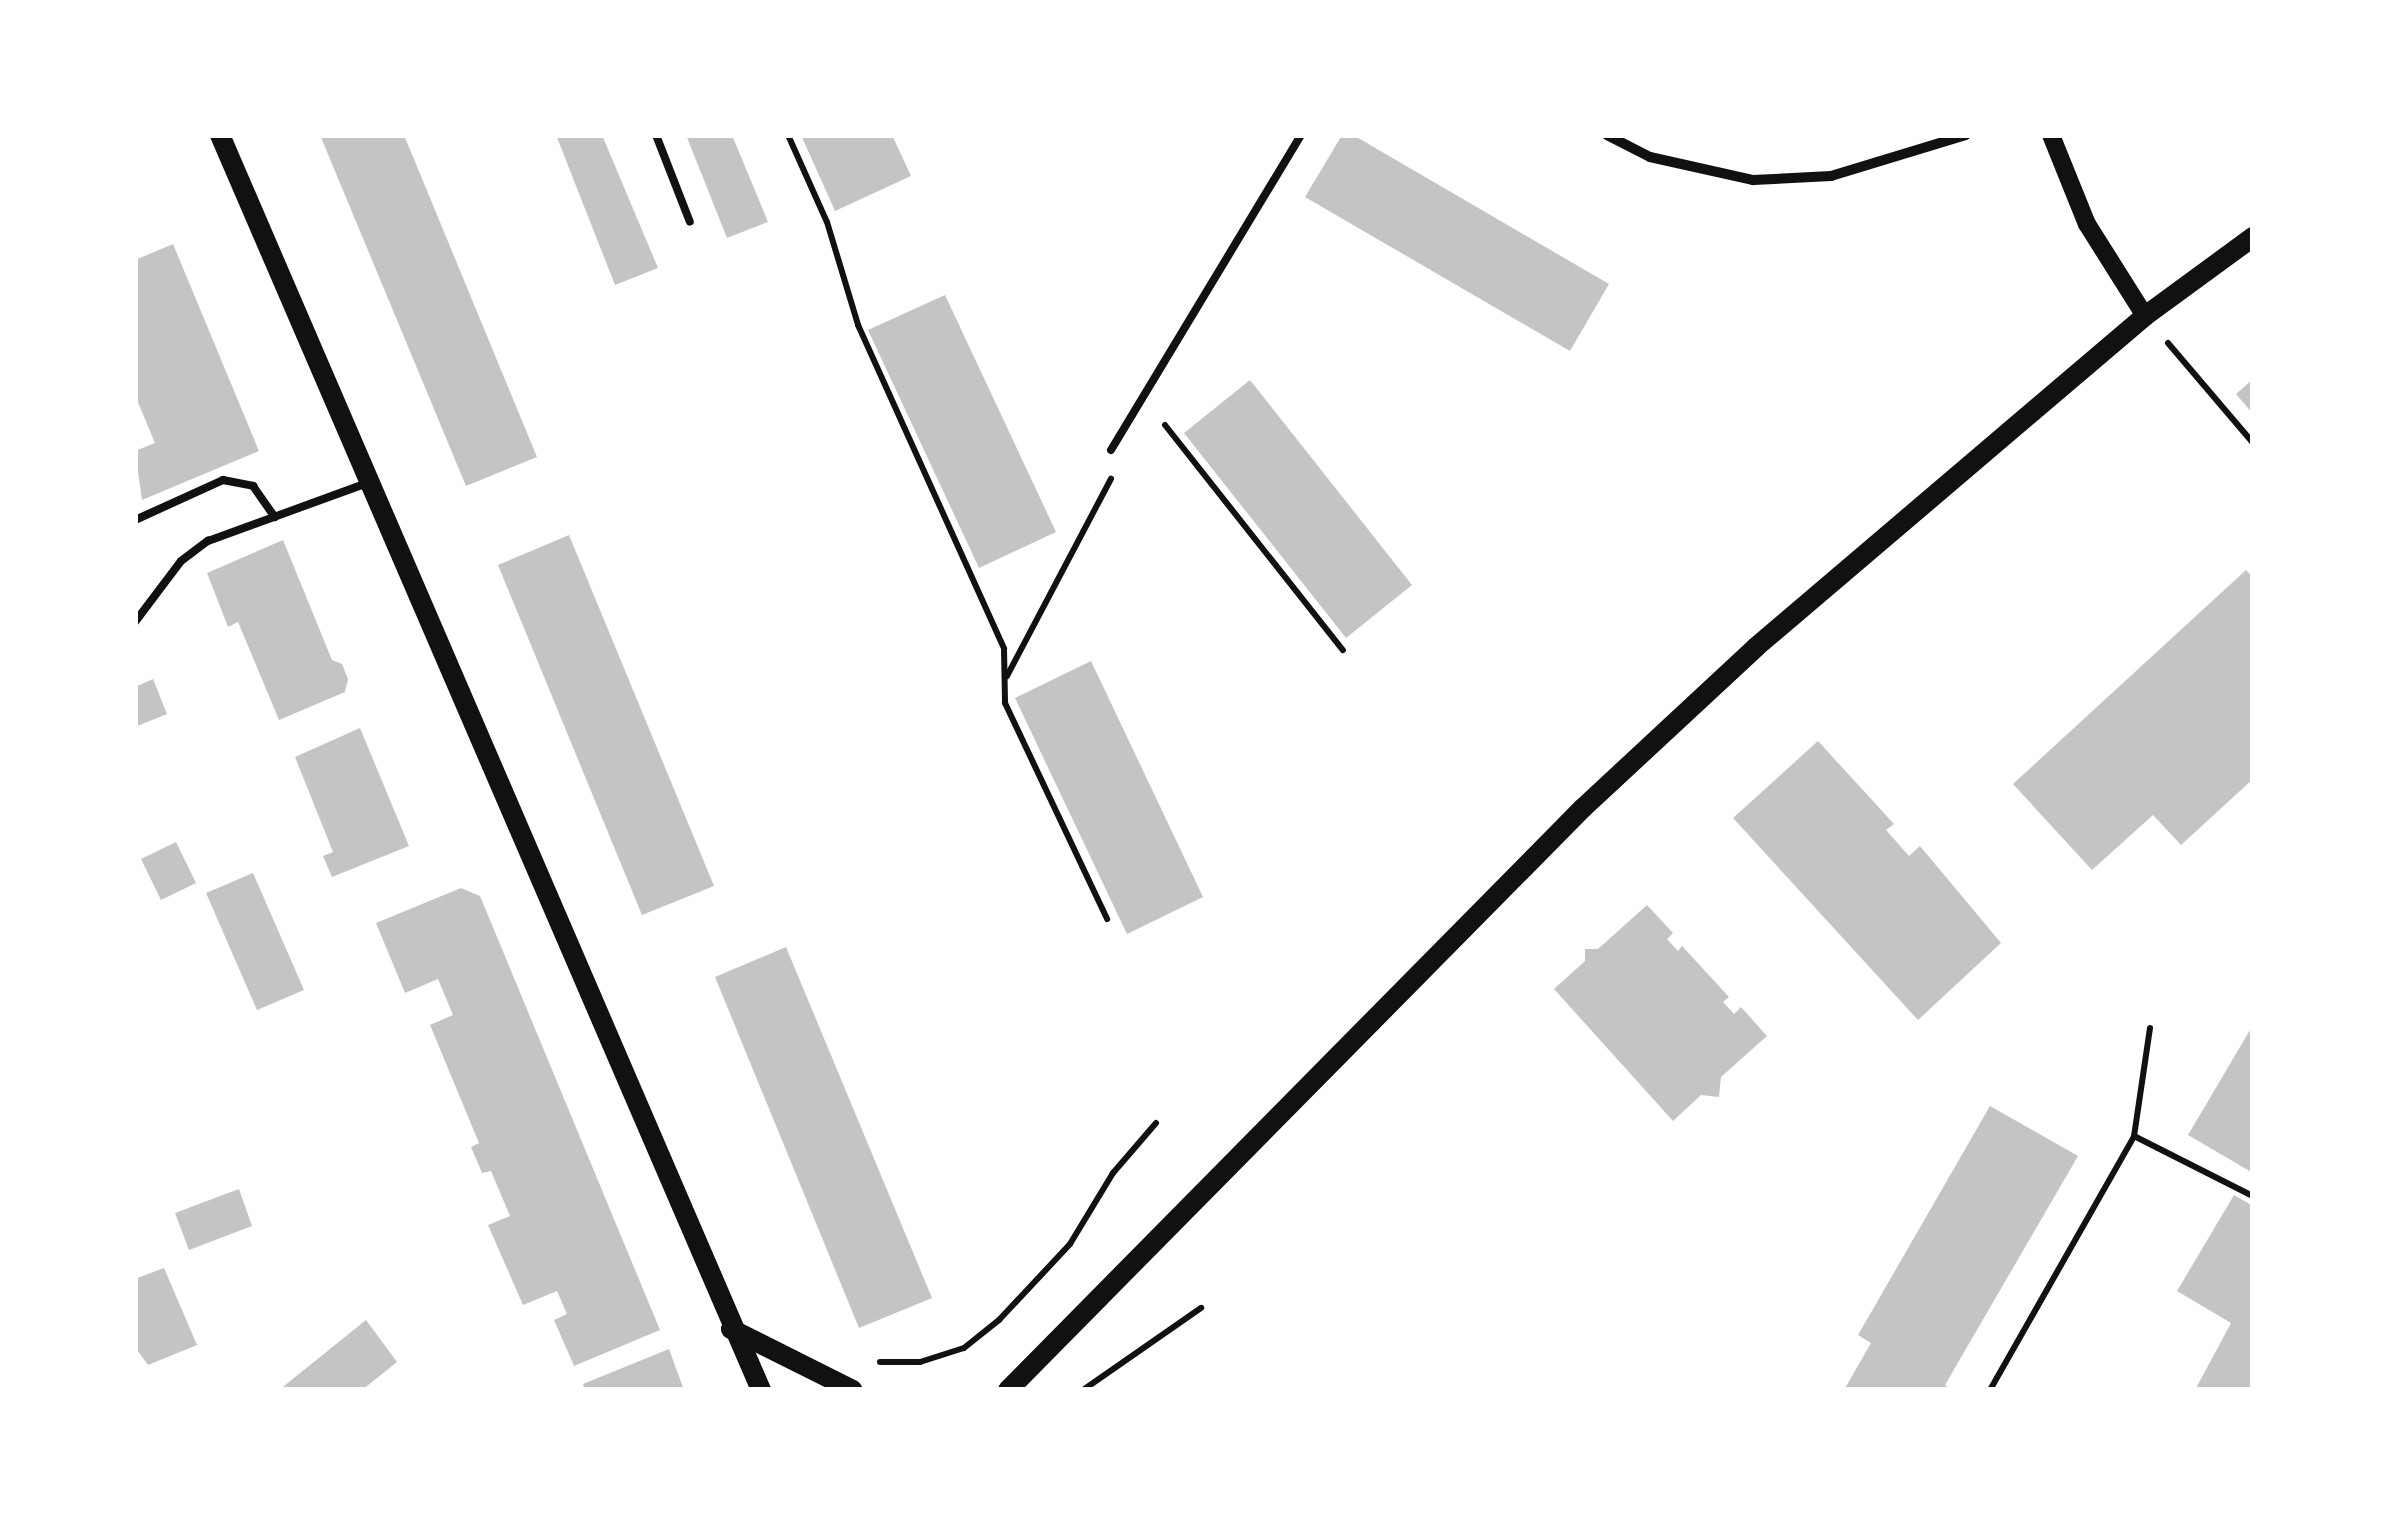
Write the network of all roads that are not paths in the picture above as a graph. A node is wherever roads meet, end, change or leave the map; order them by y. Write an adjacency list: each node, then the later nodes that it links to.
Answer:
1 (220, 135): 11 (main road)
2 (656, 135): 7 (lane)
3 (1301, 135): 10 (lane)
4 (1607, 135): 5 (street)
5 (1966, 135)
6 (2051, 135): 9 (street)
7 (690, 222)
8 (2253, 236): 9 (main road)
9 (2145, 316): 16 (main road)
10 (1111, 450)
11 (365, 484): 12 (lane); 15 (main road)
12 (275, 517): 13 (lane); 14 (lane)
13 (135, 520)
14 (135, 622)
15 (731, 1329): 17 (main road); 18 (main road)
16 (1005, 1389)
17 (761, 1390)
18 (853, 1390)

